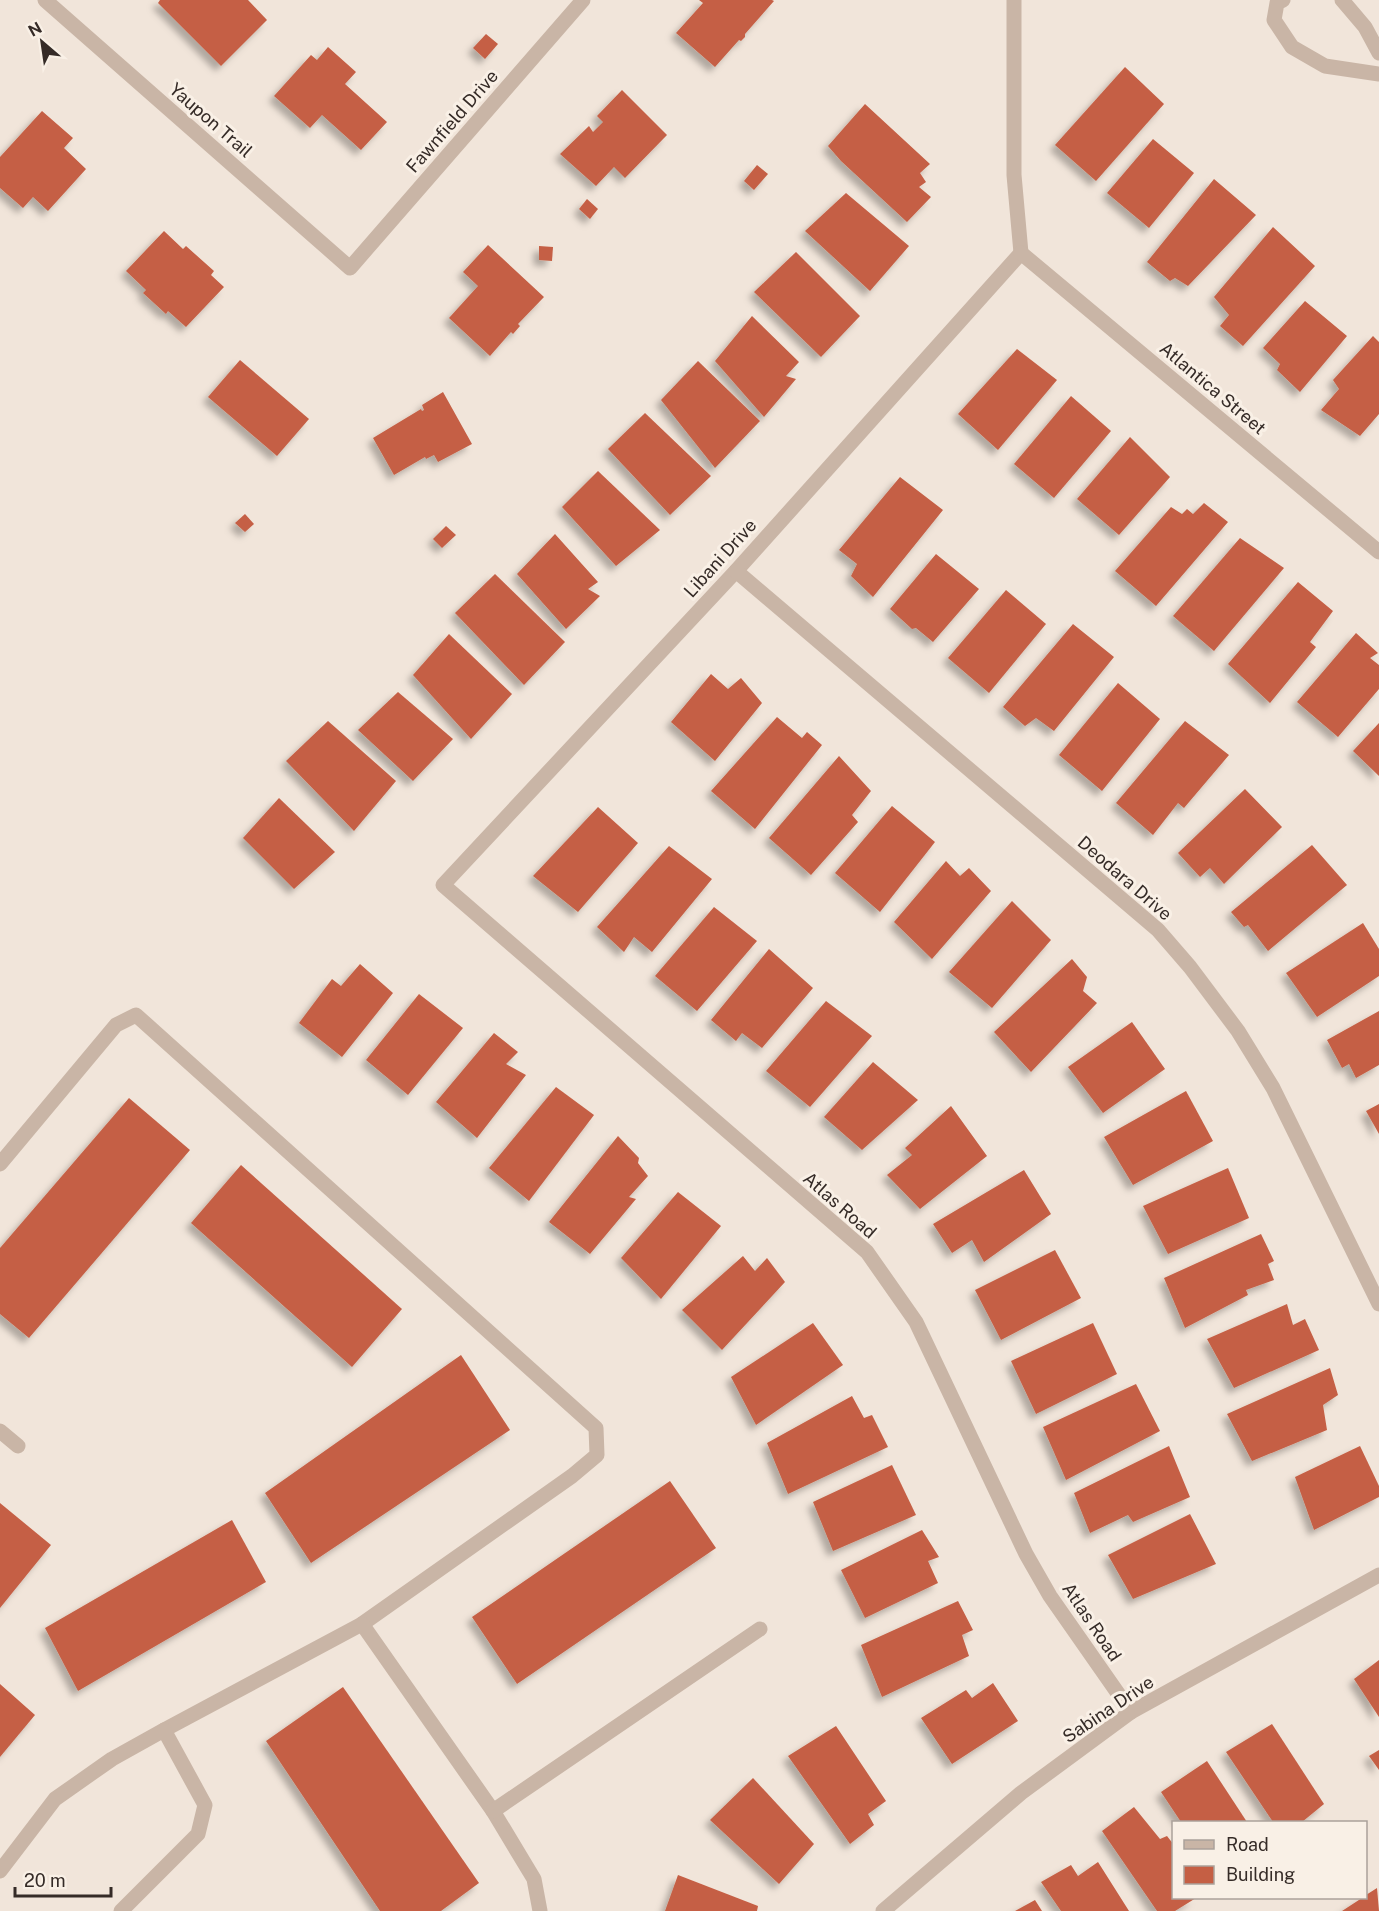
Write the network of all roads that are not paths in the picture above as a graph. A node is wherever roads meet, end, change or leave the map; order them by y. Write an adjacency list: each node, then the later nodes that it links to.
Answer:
1 (45, 0): 9 (street, Yaupon Trail)
2 (583, 0): 9 (street, Fawnfield Drive)
3 (1014, 0): 8 (street)
4 (1283, 0): 7 (street)
5 (1342, 0): 6 (street)
6 (1379, 53)
7 (1379, 74)
8 (1021, 253): 10 (street, Atlantica Street); 11 (street, Libani Drive)
9 (350, 268)
10 (1379, 552)
11 (736, 571): 12 (street, Libani Drive); 14 (street, Deodara Drive)
12 (442, 885): 20 (street, Atlas Road)
13 (0, 1164): 18 (street)
14 (1379, 1304)
15 (0, 1431): 16 (street)
16 (18, 1446)
17 (1379, 1575): 20 (street, Sabina Drive)
18 (362, 1624): 21 (street); 22 (street)
19 (760, 1629): 22 (street)
20 (1131, 1712): 26 (street, Sabina Drive)
21 (165, 1730): 23 (street); 24 (street)
22 (493, 1811): 25 (street)
23 (0, 1871)
24 (121, 1911)
25 (540, 1911)
26 (883, 1911)

